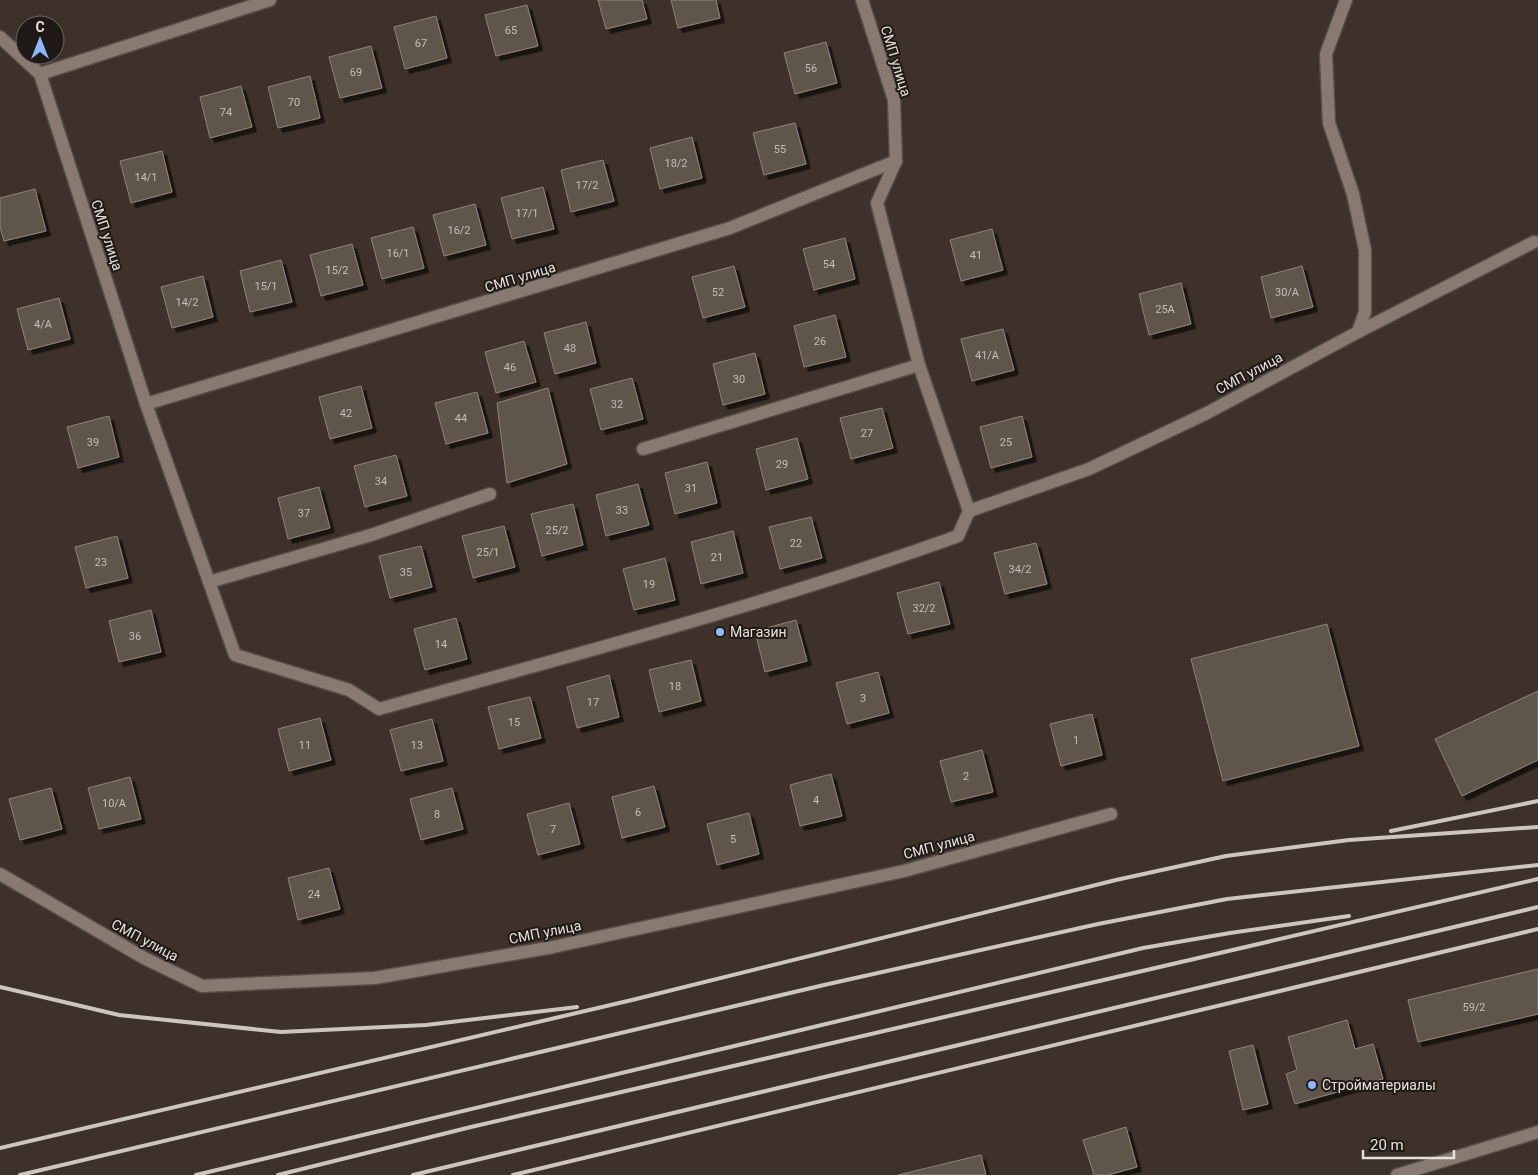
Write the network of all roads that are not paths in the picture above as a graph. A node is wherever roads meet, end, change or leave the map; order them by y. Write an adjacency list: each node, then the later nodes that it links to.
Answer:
1 (270, 0): 5 (street)
2 (862, 0): 6 (street, СМП улица)
3 (1346, 0): 8 (street)
4 (0, 37): 5 (street, СМП улица)
5 (40, 74): 10 (street, СМП улица)
6 (896, 161): 9 (street, СМП улица); 10 (street, СМП улица)
7 (1534, 242): 8 (street, СМП улица)
8 (1358, 332): 13 (street, СМП улица)
9 (919, 365): 11 (street); 13 (street, СМП улица)
10 (146, 404): 14 (street, СМП улица)
11 (643, 449)
12 (490, 494): 14 (street)
13 (969, 512): 14 (street, СМП улица)
14 (209, 582)
15 (1111, 814): 16 (street, СМП улица)
16 (0, 874)
17 (1538, 1132): 18 (street)
18 (1397, 1175)

